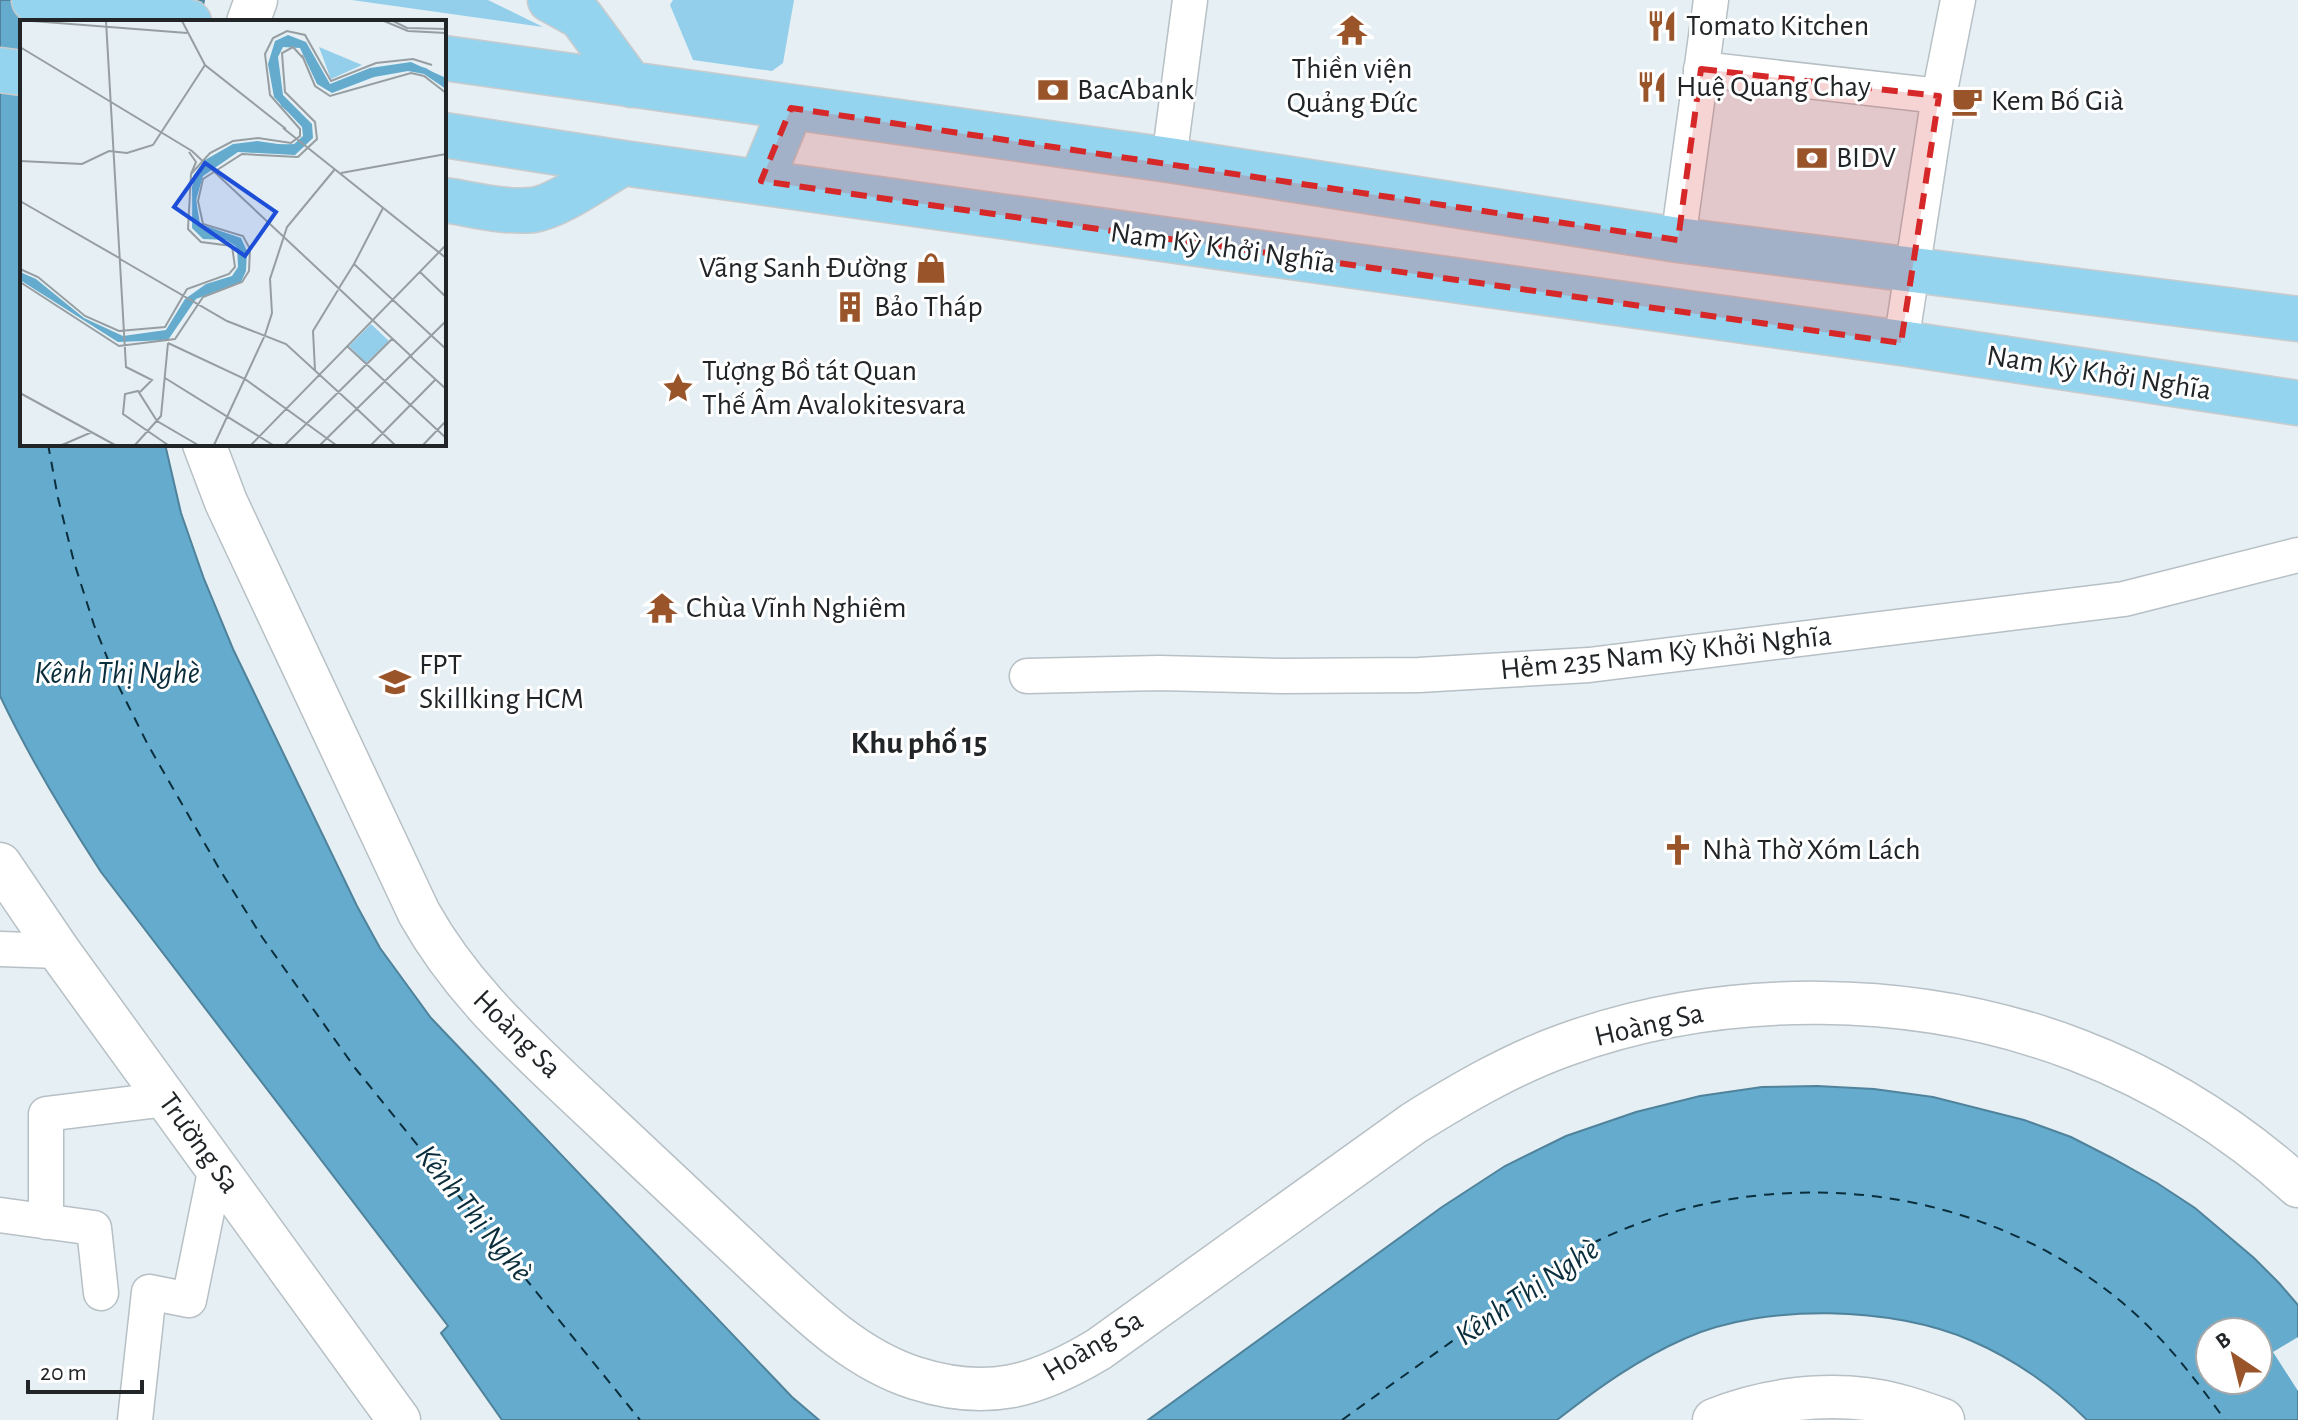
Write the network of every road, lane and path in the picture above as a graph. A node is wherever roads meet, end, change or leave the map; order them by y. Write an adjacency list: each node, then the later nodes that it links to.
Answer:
1 (34, 0): 7 (main road)
2 (256, 0): 8 (street)
3 (550, 0): 13 (main road)
4 (1190, 0): 17 (street)
5 (1711, 0): 10 (street)
6 (1958, 0): 14 (street)
7 (175, 20)
8 (249, 20)
9 (446, 58): 13 (main road)
10 (1701, 69): 14 (street); 21 (street)
11 (0, 70): 12 (main road)
12 (20, 73)
13 (631, 85): 15 (main road)
14 (1939, 96): 22 (street)
15 (791, 108): 17 (main road); 19 (main road)
16 (446, 135): 18 (main road, Nam Kỳ Khởi Nghĩa)
17 (1169, 160): 21 (main road)
18 (623, 163): 19 (main road, Nam Kỳ Khởi Nghĩa); 20 (main road)
19 (761, 181): 24 (main road, Nam Kỳ Khởi Nghĩa)
20 (446, 200)
21 (1678, 240): 22 (main road)
22 (1911, 271): 23 (main road); 24 (street)
23 (2298, 319)
24 (1901, 343): 25 (main road, Nam Kỳ Khởi Nghĩa)
25 (2298, 403)
26 (205, 446): 34 (street, Hoàng Sa)
27 (2298, 555): 28 (street, Hẻm 235 Nam Kỳ Khởi Nghĩa)
28 (1027, 676)
29 (0, 864): 31 (street, Trường Sa)
30 (0, 949): 31 (street)
31 (59, 951): 32 (street, Trường Sa)
32 (167, 1099): 33 (street, Trường Sa); 36 (street)
33 (216, 1167): 39 (street); 40 (street, Trường Sa)
34 (2298, 1186)
35 (0, 1215): 36 (street)
36 (46, 1222): 37 (street)
37 (101, 1293)
38 (1862, 1409): 41 (street); 42 (street)
39 (135, 1420)
40 (399, 1420)
41 (1714, 1420)
42 (1943, 1420)

